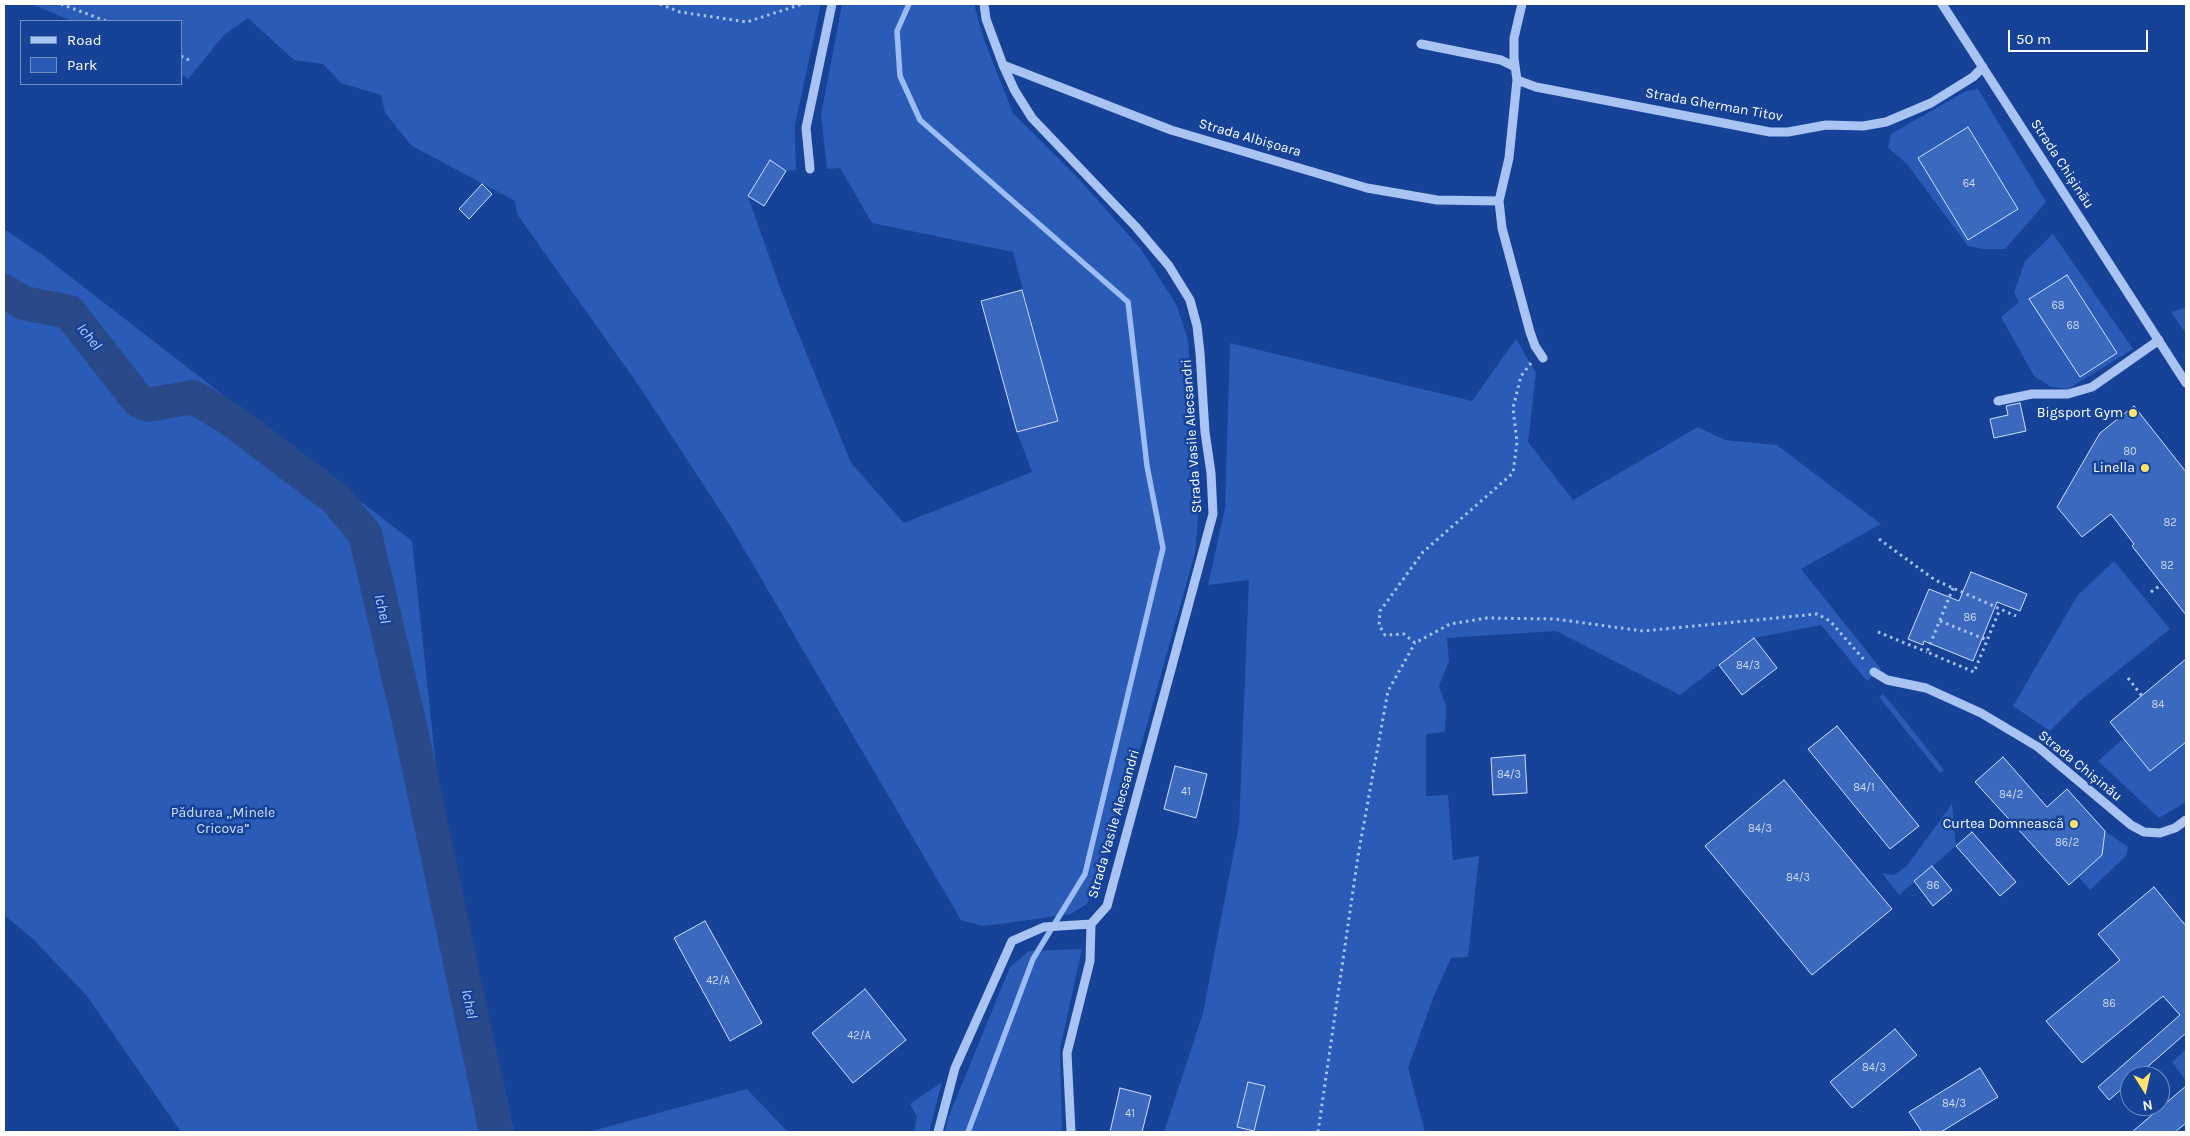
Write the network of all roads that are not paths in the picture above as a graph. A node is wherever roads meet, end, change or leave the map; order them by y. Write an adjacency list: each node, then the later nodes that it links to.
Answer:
1 (832, 4): 10 (street)
2 (984, 4): 6 (street, Strada Vasile Alecsandri)
3 (1522, 4): 7 (street)
4 (1942, 4): 8 (street, Strada Chișinău)
5 (1422, 44): 7 (street)
6 (1003, 65): 11 (street, Strada Albișoara); 18 (street, Strada Vasile Alecsandri)
7 (1516, 67): 9 (street)
8 (1983, 67): 9 (street, Strada Gherman Titov); 12 (street, Strada Chișinău)
9 (1517, 80): 11 (street)
10 (810, 169)
11 (1499, 200): 13 (street)
12 (2159, 340): 14 (street, Strada Chișinău); 15 (street)
13 (1541, 354)
14 (2186, 383)
15 (1998, 401)
16 (1874, 672): 17 (street, Strada Chișinău)
17 (2186, 820)
18 (1091, 924): 19 (street); 20 (street)
19 (938, 1132)
20 (1071, 1132)

